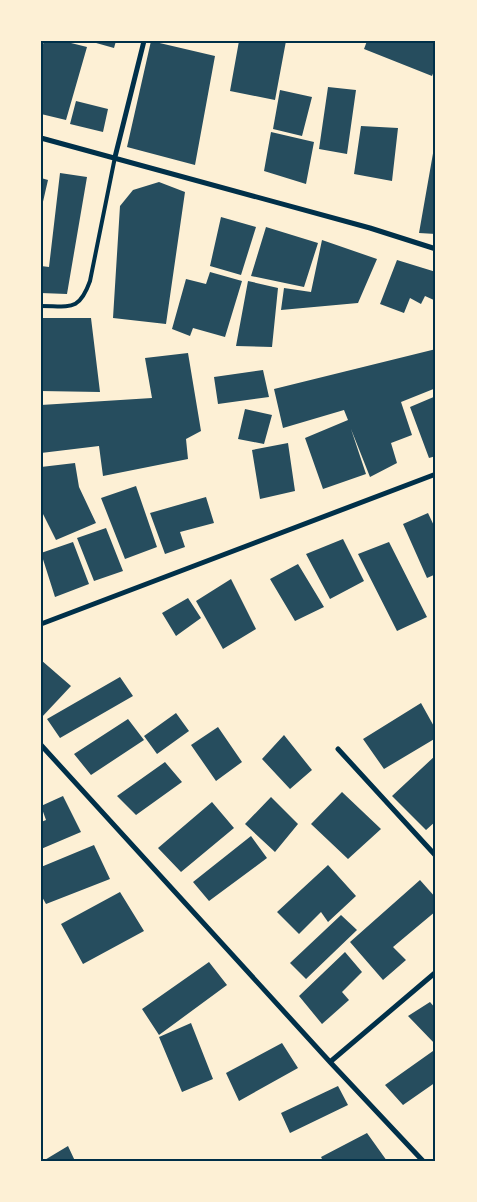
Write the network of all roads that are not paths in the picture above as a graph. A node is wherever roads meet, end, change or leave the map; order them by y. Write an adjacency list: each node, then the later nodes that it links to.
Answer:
1 (144, 41): 3 (street)
2 (41, 138): 3 (street)
3 (115, 157): 4 (street); 5 (lane)
4 (436, 249)
5 (41, 306)
6 (436, 474): 7 (street)
7 (41, 624)
8 (41, 745): 12 (street)
9 (338, 749): 10 (street)
10 (436, 856)
11 (436, 972): 12 (street)
12 (330, 1062): 13 (street)
13 (422, 1161)

